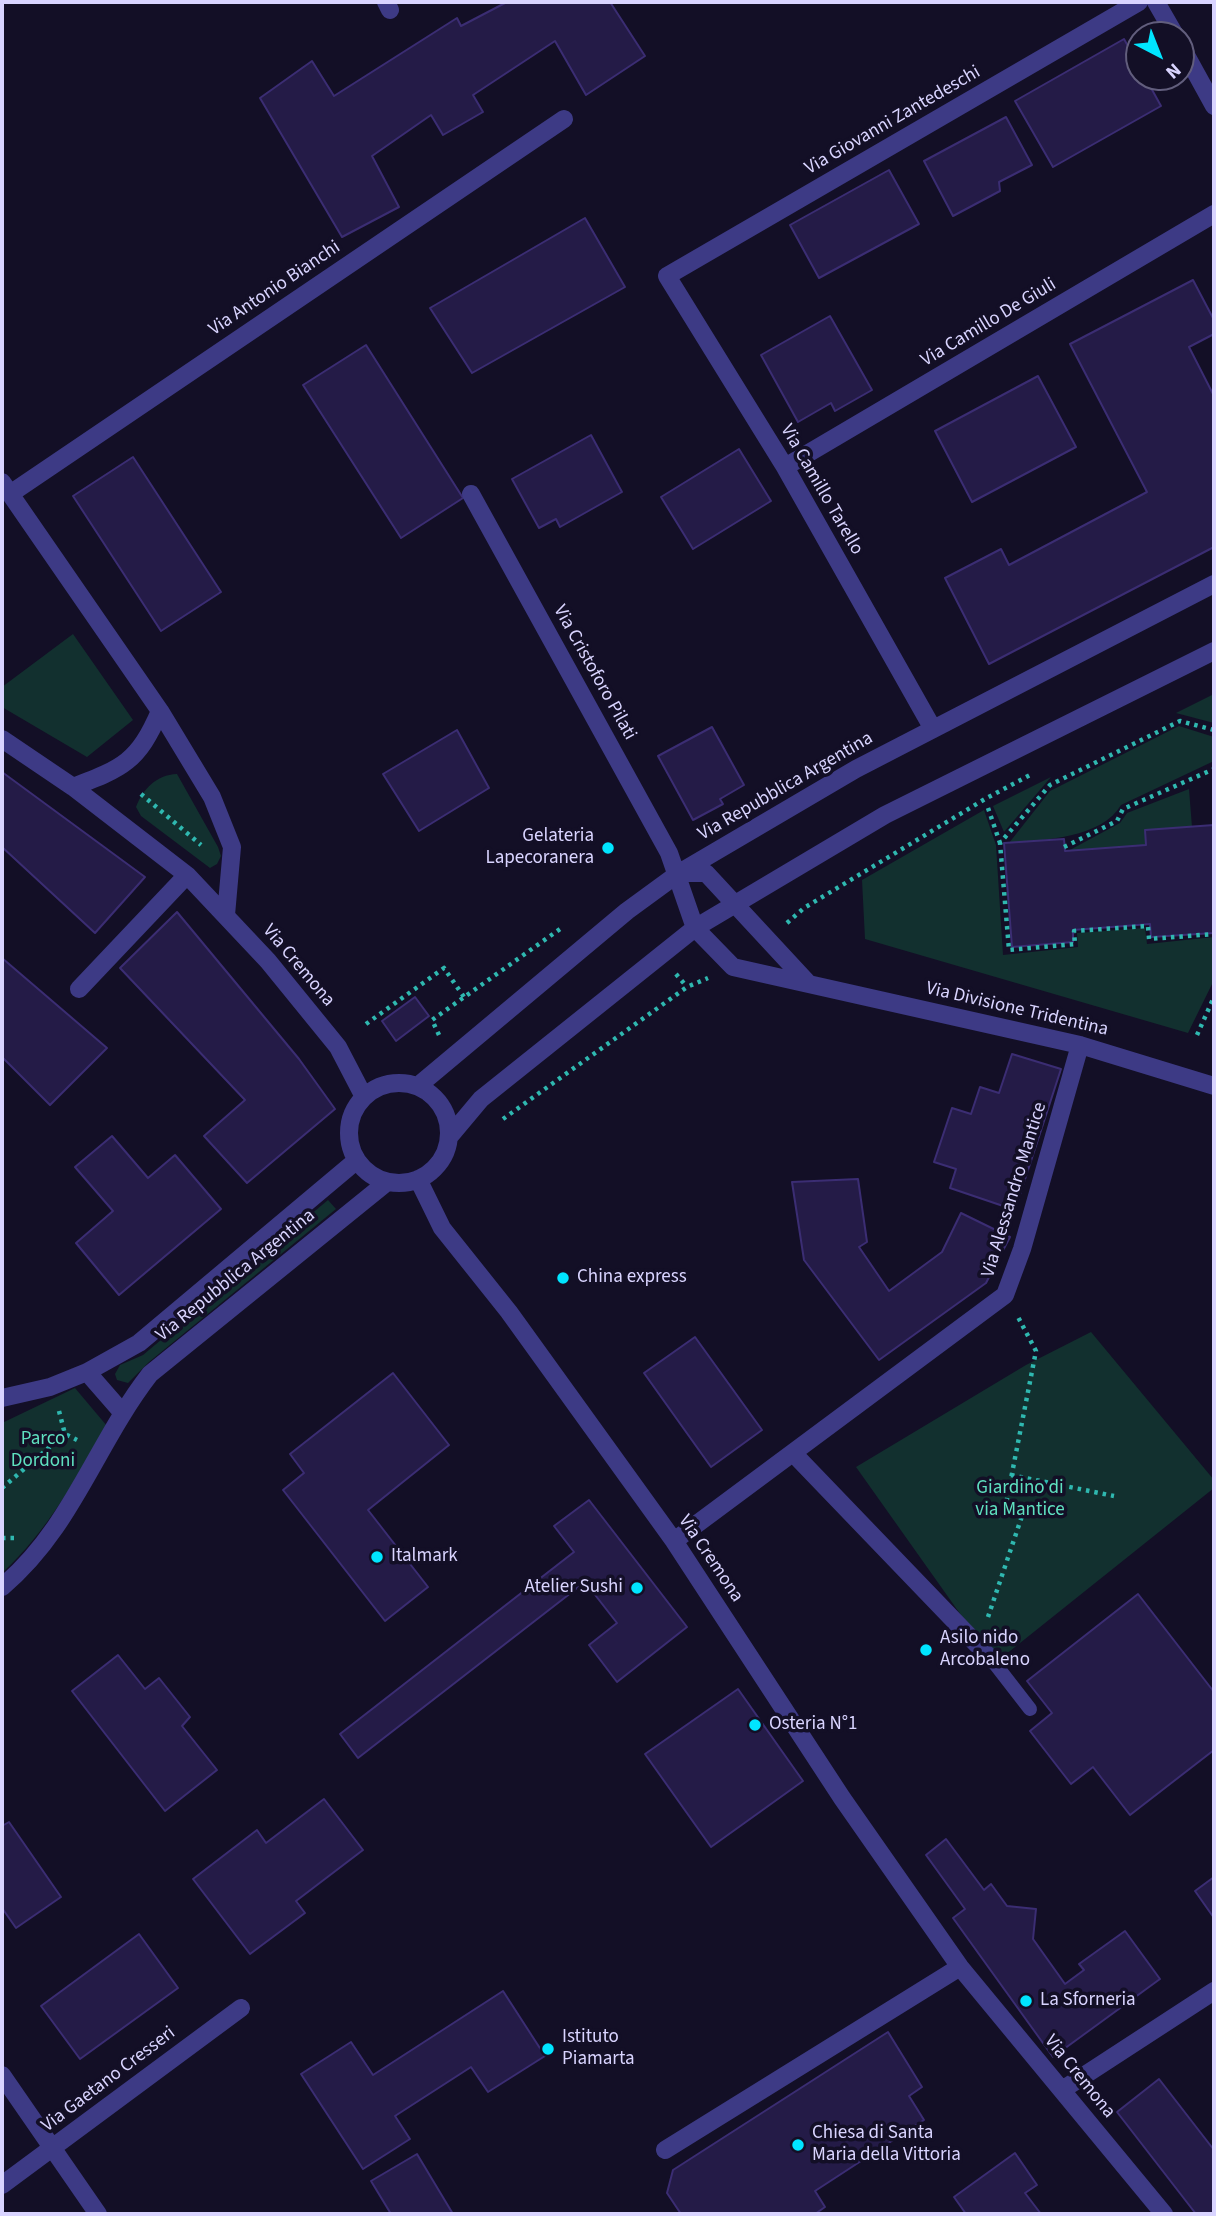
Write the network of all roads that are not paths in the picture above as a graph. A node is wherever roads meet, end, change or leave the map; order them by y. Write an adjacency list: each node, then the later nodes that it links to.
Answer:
1 (1139, 2): 8 (street, Via Giovanni Zantedeschi)
2 (1156, 2): 3 (street)
3 (1167, 21)
4 (1195, 71): 5 (street)
5 (1214, 106)
6 (564, 119): 10 (street, Via Antonio Bianchi)
7 (1214, 214): 9 (street, Via Camillo De Giuli)
8 (667, 276): 9 (street, Via Camillo Tarello)
9 (785, 467): 15 (street, Via Camillo Tarello)
10 (6, 488): 14 (street, Via Antonio Bianchi)
11 (471, 494): 18 (street, Via Cristoforo Pilati)
12 (1214, 584): 15 (street, Via Repubblica Argentina)
13 (1214, 651): 20 (street)
14 (160, 711): 17 (street); 21 (street, Via Antonio Bianchi)
15 (933, 729): 18 (street, Via Repubblica Argentina)
16 (2, 739): 17 (street, Via Cremona)
17 (73, 787): 19 (street, Via Cremona)
18 (679, 873): 20 (street); 22 (street); 26 (street, Via Repubblica Argentina)
19 (187, 875): 21 (street, Via Cremona); 24 (street)
20 (734, 903): 22 (street); 23 (street)
21 (226, 915): 28 (street, Via Cremona)
22 (695, 928): 23 (street, Via Divisione Tridentina); 29 (street)
23 (808, 984): 25 (street, Via Divisione Tridentina)
24 (79, 989)
25 (1080, 1045): 27 (street, Via Divisione Tridentina); 36 (street, Via Alessandro Mantice)
26 (419, 1085): 28 (street); 29 (street)
27 (1214, 1086)
28 (363, 1095): 30 (street)
29 (450, 1136): 31 (street)
30 (357, 1160): 32 (street); 33 (street, Via Repubblica Argentina)
31 (418, 1180): 32 (street); 37 (street, Via Cremona)
32 (386, 1183): 35 (street, Via Repubblica Argentina)
33 (87, 1372): 34 (street, Via Repubblica Argentina); 35 (street)
34 (2, 1398)
35 (121, 1411): 38 (street, Via Repubblica Argentina)
36 (793, 1453): 37 (street, Via Alessandro Mantice); 39 (street)
37 (674, 1541): 41 (street, Via Cremona)
38 (2, 1587)
39 (992, 1660): 40 (lane)
40 (1030, 1709)
41 (960, 1967): 45 (street, Via Cremona); 47 (street)
42 (1214, 1991): 45 (street)
43 (241, 2008): 46 (street, Via Gaetano Cresseri)
44 (2, 2075): 46 (street)
45 (1062, 2090): 50 (street, Via Cremona)
46 (53, 2148): 48 (street, Via Gaetano Cresseri); 49 (street)
47 (665, 2150)
48 (2, 2185)
49 (98, 2214)
50 (1164, 2214)

